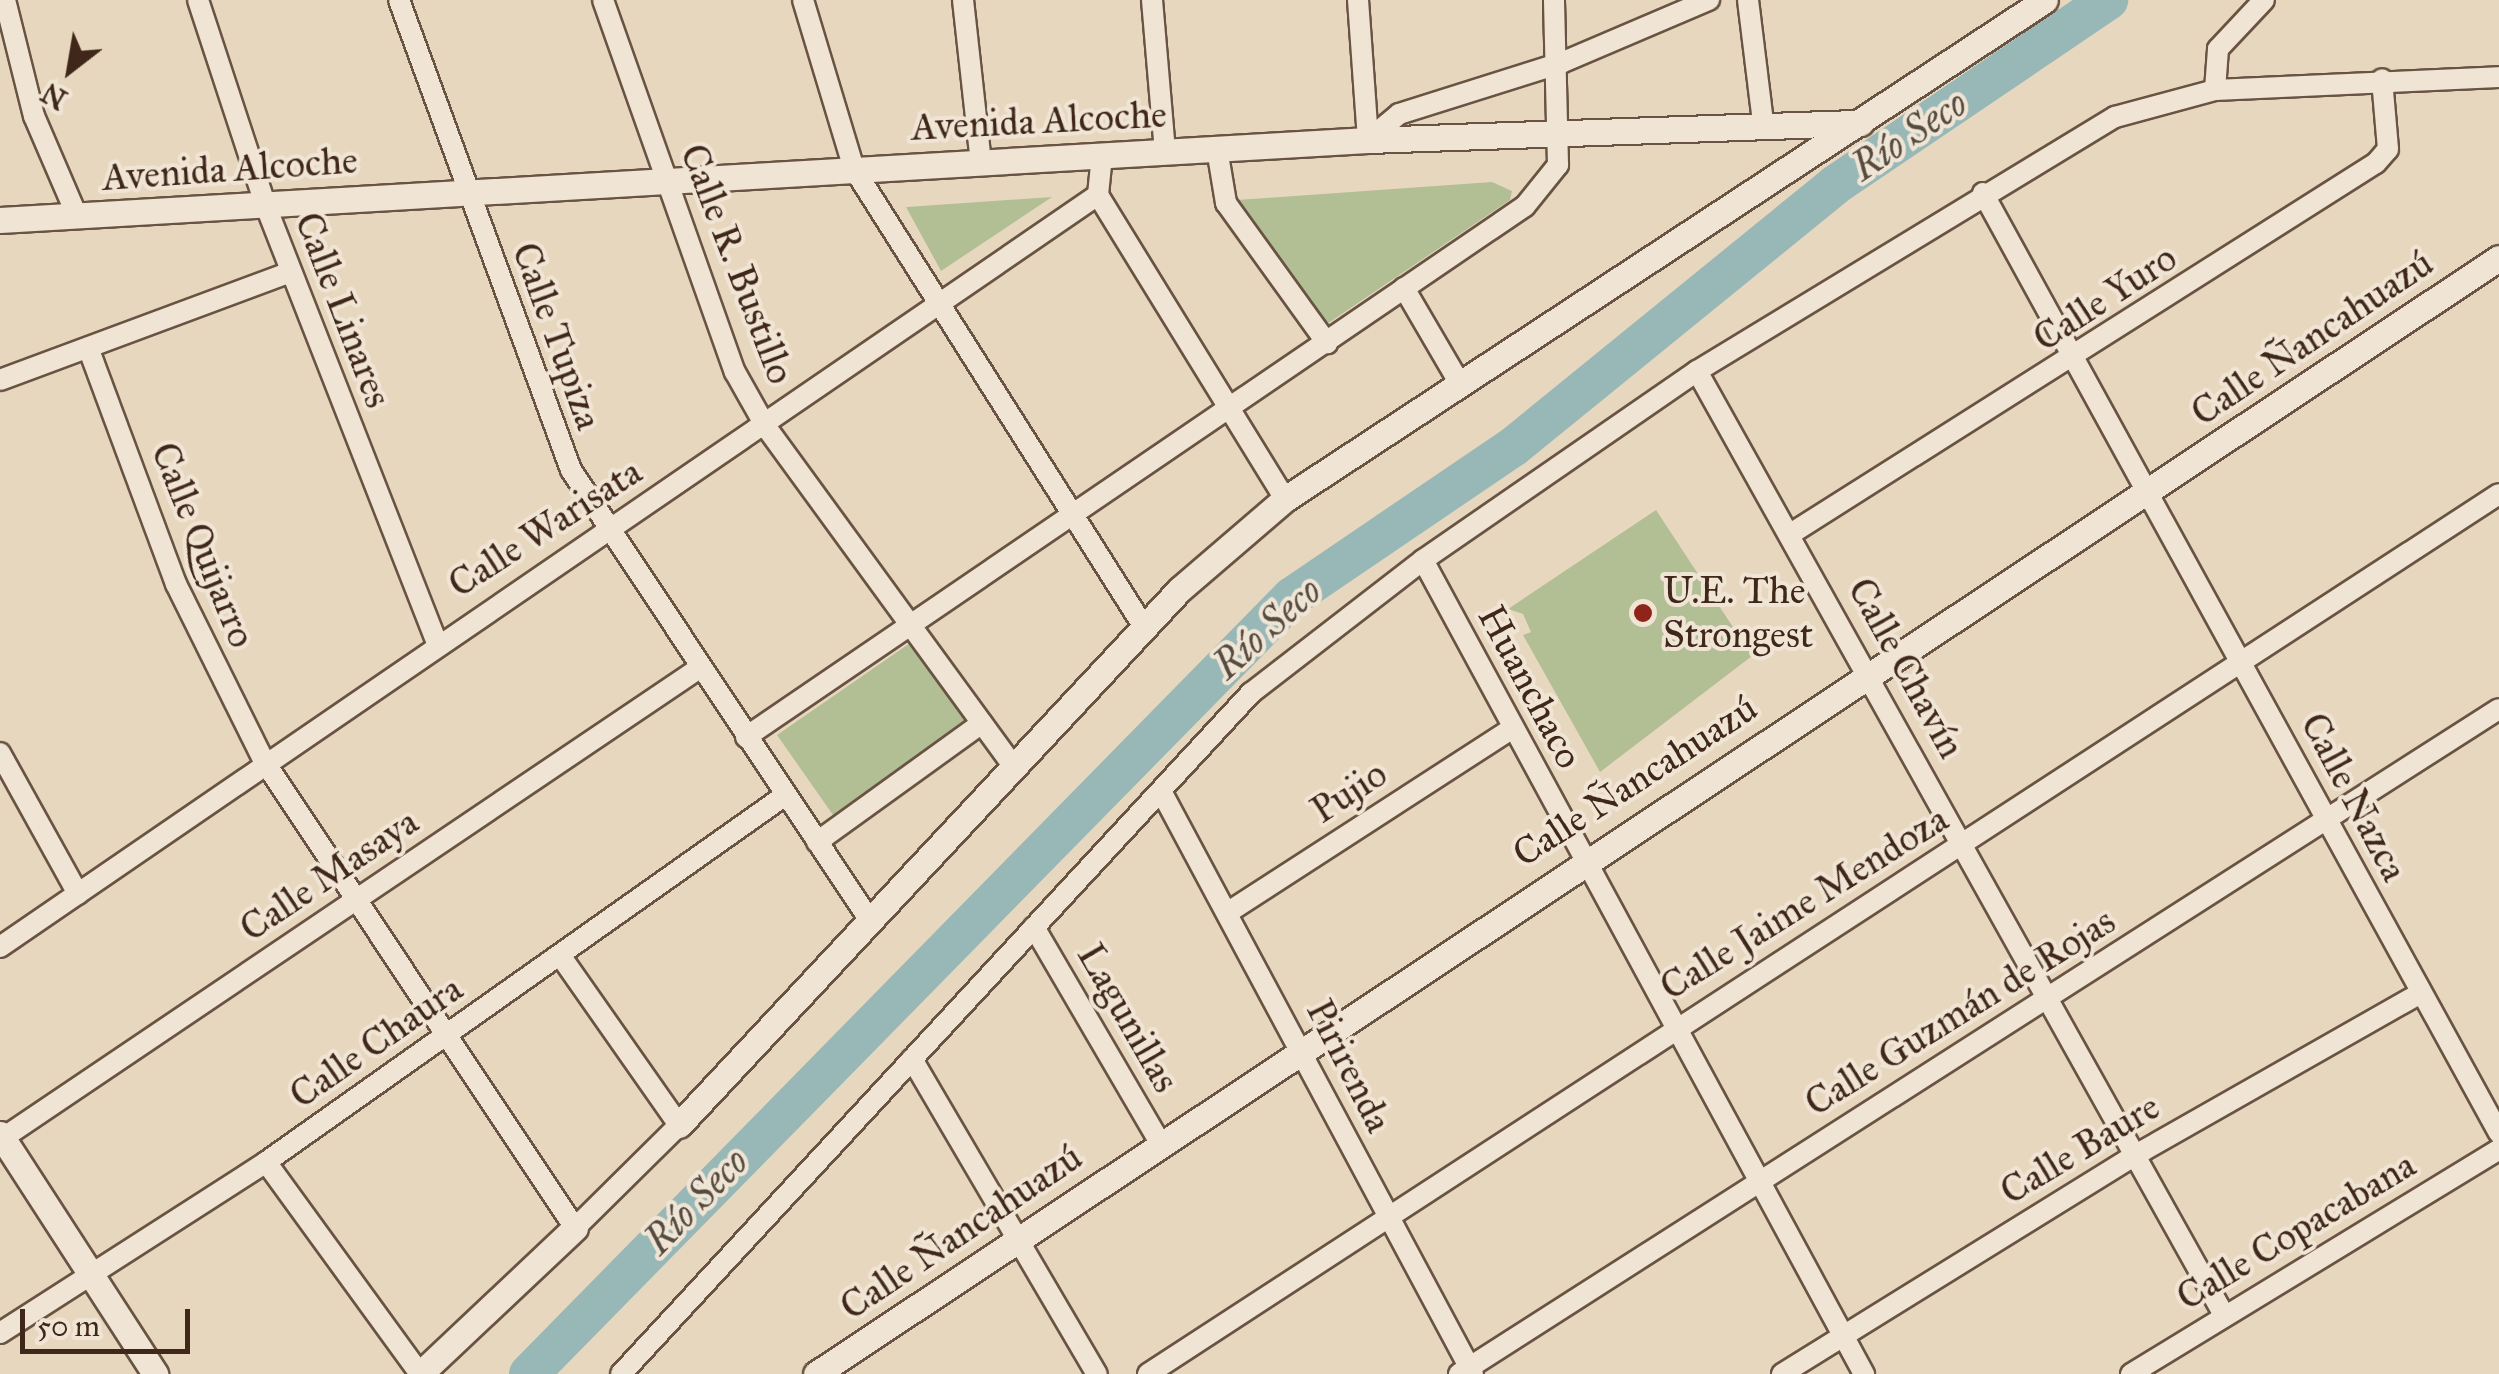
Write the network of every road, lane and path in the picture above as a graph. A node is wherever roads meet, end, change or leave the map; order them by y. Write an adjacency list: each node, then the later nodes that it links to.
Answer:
1 (4, 0): 32 (street)
2 (198, 0): 31 (street, Calle Linares)
3 (399, 0): 28 (street, Calle Tupiza)
4 (603, 0): 27 (street, Calle R. Bustillo)
5 (802, 0): 26 (street)
6 (964, 0): 25 (street)
7 (1152, 0): 23 (street)
8 (1358, 0): 21 (street)
9 (1554, 0): 14 (street)
10 (1710, 0): 14 (street)
11 (1748, 0): 18 (street)
12 (2264, 0): 17 (street)
13 (2036, 2): 19 (street)
14 (1561, 63): 20 (street); 21 (street)
15 (2499, 77): 16 (street)
16 (2382, 79): 17 (street); 40 (street, Calle Yuro)
17 (2215, 90): 29 (street)
18 (1764, 122): 19 (street, Avenida Alcoche); 20 (street, Avenida Alcoche)
19 (1861, 123): 43 (street)
20 (1562, 132): 21 (street, Avenida Alcoche); 36 (street)
21 (1368, 140): 22 (street, Avenida Alcoche)
22 (1217, 149): 23 (street, Avenida Alcoche); 38 (street)
23 (1165, 152): 24 (street, Avenida Alcoche)
24 (1102, 155): 25 (street, Avenida Alcoche); 30 (street)
25 (980, 162): 26 (street, Avenida Alcoche)
26 (854, 169): 27 (street, Avenida Alcoche); 37 (street)
27 (669, 186): 28 (street, Avenida Alcoche); 45 (street, Calle R. Bustillo)
28 (467, 192): 31 (street, Avenida Alcoche); 50 (street, Calle Tupiza)
29 (1983, 192): 40 (street, Calle Nazca); 41 (street)
30 (1098, 194): 37 (street, Calle Warisata); 44 (street)
31 (264, 204): 32 (street, Avenida Alcoche); 35 (street, Calle Linares)
32 (76, 216): 33 (street, Avenida Alcoche)
33 (0, 220)
34 (2499, 258): 46 (street, Calle Ñancahuazú)
35 (290, 272): 39 (street); 55 (street, Calle Linares)
36 (1404, 288): 38 (street); 43 (street)
37 (935, 302): 45 (street, Calle Warisata); 49 (street)
38 (1327, 343): 44 (street)
39 (89, 350): 42 (street); 64 (street, Calle Quijarro)
40 (2080, 357): 46 (street, Calle Nazca); 51 (street, Calle Yuro)
41 (1697, 371): 51 (street, Calle Chavín); 52 (street)
42 (0, 380)
43 (1460, 384): 48 (street)
44 (1231, 410): 48 (street); 49 (street)
45 (766, 428): 50 (street, Calle Warisata); 54 (street, Calle R. Bustillo)
46 (2150, 492): 56 (street, Calle Nazca); 58 (street, Calle Ñancahuazú)
47 (2499, 494): 56 (street, Calle Jaime Mendoza)
48 (1285, 499): 53 (street)
49 (1072, 515): 53 (street); 54 (street)
50 (607, 530): 55 (street, Calle Warisata); 57 (street, Calle Tupiza)
51 (1792, 533): 58 (street, Calle Chavín)
52 (1423, 560): 61 (street, Huanchaco); 66 (street)
53 (1144, 627): 65 (street)
54 (912, 631): 60 (street, Calle R. Bustillo); 62 (street)
55 (436, 640): 64 (street, Calle Warisata)
56 (2244, 668): 68 (street, Calle Nazca); 70 (street, Calle Jaime Mendoza)
57 (698, 670): 62 (street, Calle Tupiza); 73 (street, Calle Masaya)
58 (1870, 675): 70 (street, Calle Chavín); 71 (street, Calle Ñancahuazú)
59 (2499, 708): 68 (street, Calle Guzmán de Rojas)
60 (982, 724): 65 (street, Calle R. Bustillo); 69 (street)
61 (1510, 730): 71 (street, Huanchaco); 74 (street, Pujio)
62 (746, 737): 67 (street, Calle Tupiza)
63 (0, 753): 72 (street)
64 (264, 761): 72 (street, Calle Warisata); 73 (street, Calle Quijarro)
65 (1013, 766): 75 (street)
66 (1161, 790): 74 (street, Pirirenda); 76 (street)
67 (784, 796): 69 (street, Calle Tupiza); 78 (street, Calle Chaura)
68 (2329, 824): 79 (street, Calle Nazca); 80 (street, Calle Guzmán de Rojas)
69 (817, 842): 75 (street, Calle Tupiza)
70 (1962, 845): 80 (street, Calle Chavín); 81 (street, Calle Jaime Mendoza)
71 (1585, 856): 81 (street, Huanchaco); 83 (street, Calle Ñancahuazú)
72 (78, 894): 77 (street, Calle Warisata)
73 (354, 899): 82 (street, Calle Quijarro); 87 (street, Calle Masaya)
74 (1227, 912): 83 (street, Pirirenda)
75 (868, 919): 85 (street)
76 (1034, 928): 84 (street); 88 (street, Lagunillas)
77 (0, 948)
78 (562, 958): 82 (street, Calle Chaura); 85 (street)
79 (2420, 994): 86 (street, Calle Nazca); 90 (street, Calle Baure)
80 (2044, 997): 90 (street, Calle Chavín); 92 (street, Calle Guzmán de Rojas)
81 (1677, 1025): 92 (street, Huanchaco); 93 (street, Calle Jaime Mendoza)
82 (442, 1036): 91 (street, Calle Chaura); 94 (street, Calle Quijarro)
83 (1301, 1045): 88 (street, Calle Ñancahuazú); 93 (street, Pirirenda)
84 (912, 1059): 95 (street); 100 (street)
85 (679, 1125): 94 (street)
86 (2499, 1133)
87 (1, 1138): 96 (street)
88 (1161, 1144): 95 (street, Calle Ñancahuazú)
89 (2499, 1150): 97 (street, Calle Copacabana)
90 (2132, 1157): 97 (street, Calle Chavín); 99 (street, Calle Baure)
91 (266, 1162): 96 (street, Calle Chaura); 103 (street)
92 (1760, 1181): 99 (street, Huanchaco); 101 (street, Calle Guzmán de Rojas)
93 (1386, 1211): 101 (street, Pirirenda); 106 (street, Calle Jaime Mendoza)
94 (575, 1228): 103 (street)
95 (1014, 1241): 104 (street, Calle Ñancahuazú); 105 (street)
96 (90, 1271): 98 (street, Calle Chaura); 102 (street)
97 (2224, 1314): 109 (street, Calle Copacabana)
98 (0, 1334)
99 (1844, 1335): 107 (street, Calle Baure); 108 (street, Huanchaco)
100 (631, 1370)
101 (1467, 1372)
102 (155, 1374)
103 (420, 1374)
104 (816, 1374)
105 (1096, 1374)
106 (1148, 1374)
107 (1782, 1374)
108 (1864, 1374)
109 (2131, 1374)

